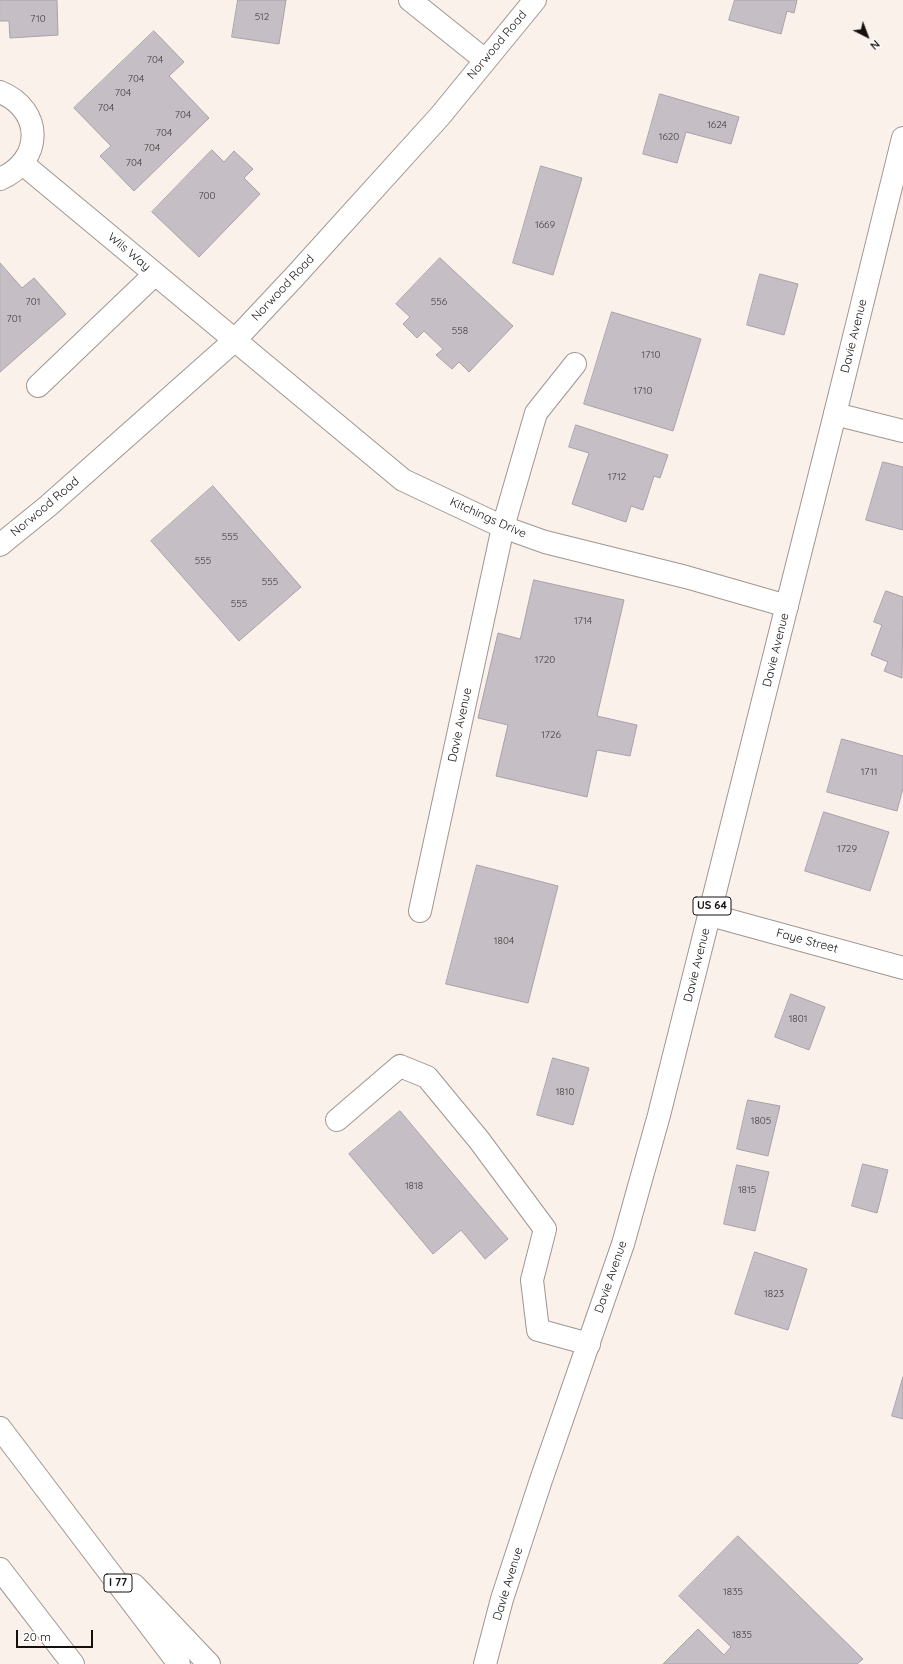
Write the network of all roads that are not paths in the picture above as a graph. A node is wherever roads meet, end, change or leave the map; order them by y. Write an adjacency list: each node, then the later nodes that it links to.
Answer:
1 (410, 0): 3 (main road)
2 (535, 0): 3 (main road, Norwood Road)
3 (485, 60): 9 (main road, Norwood Road)
4 (0, 92): 6 (main road)
5 (903, 138): 12 (main road, Davie Avenue / US 64)
6 (23, 164): 7 (main road); 8 (main road, Wils Way)
7 (0, 179)
8 (155, 274): 9 (main road, Wils Way); 11 (main road)
9 (235, 340): 14 (main road, Kitchings Drive); 15 (main road, Norwood Road)
10 (575, 364): 14 (main road, Davie Avenue)
11 (38, 386)
12 (835, 414): 13 (main road); 16 (main road, Davie Avenue / US 64)
13 (903, 431)
14 (503, 528): 16 (main road, Kitchings Drive); 17 (main road, Davie Avenue)
15 (0, 545)
16 (787, 606): 18 (main road, Davie Avenue / US 64)
17 (420, 911)
18 (710, 915): 19 (main road, Faye Street); 21 (main road, Davie Avenue / US 64)
19 (903, 968)
20 (337, 1120): 21 (main road)
21 (589, 1344): 28 (main road, Davie Avenue / US 64)
22 (0, 1428): 23 (main road, I 77)
23 (57, 1502): 26 (main road, I 77); 27 (main road)
24 (0, 1569): 25 (main road)
25 (73, 1664)
26 (179, 1664)
27 (208, 1664)
28 (485, 1664)

